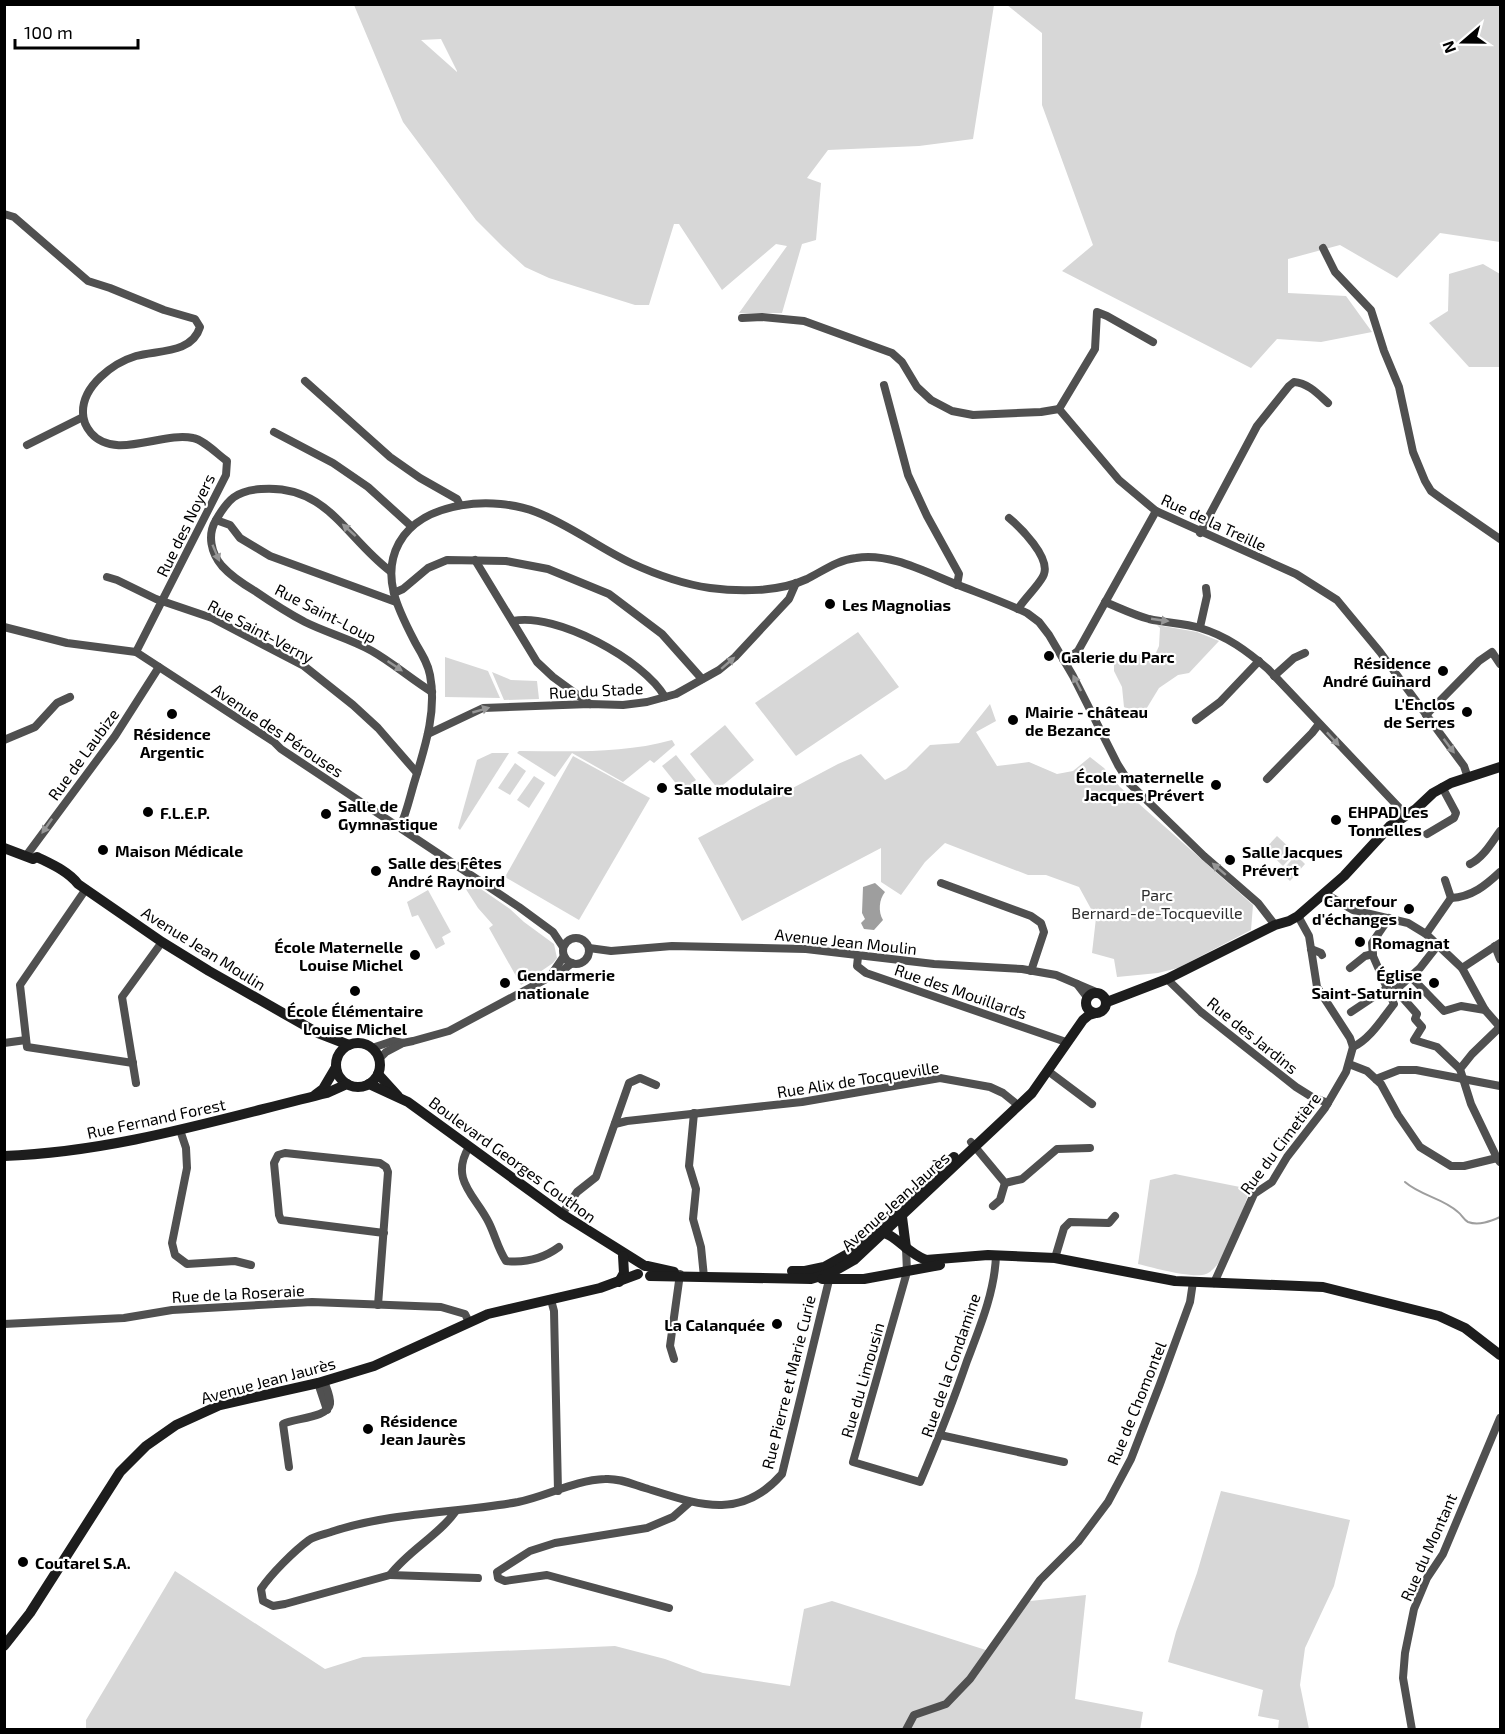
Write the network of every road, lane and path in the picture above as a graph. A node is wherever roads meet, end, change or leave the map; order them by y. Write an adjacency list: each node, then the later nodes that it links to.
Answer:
1 (4, 214): 9 (street)
2 (1323, 248): 20 (street)
3 (742, 318): 8 (street)
4 (1153, 342): 8 (street)
5 (305, 381): 12 (street)
6 (884, 386): 25 (street)
7 (1328, 403): 19 (street)
8 (1059, 409): 13 (street, Rue de la Treille)
9 (83, 417): 11 (street); 16 (street, Rue des Noyers)
10 (274, 432): 17 (street)
11 (27, 446)
12 (460, 505): 17 (street); 24 (street)
13 (1156, 511): 19 (street, Rue de la Treille); 30 (street)
14 (1009, 518): 31 (street)
15 (216, 520): 18 (street); 22 (street, one-way to 15); 29 (street)
16 (200, 526): 18 (street); 28 (street, Rue des Noyers)
17 (411, 526): 22 (street)
18 (210, 531): 43 (street, Rue Saint-Loup, one-way to 43)
19 (1200, 532): 47 (street, Rue de la Treille)
20 (1500, 539)
21 (475, 560): 27 (street); 32 (street); 42 (street)
22 (390, 571): 27 (street)
23 (107, 577): 28 (street, Rue Saint-Verny)
24 (796, 583): 25 (street); 42 (street, Rue du Stade, one-way to 24)
25 (957, 585): 31 (street)
26 (1206, 588): 34 (street)
27 (394, 593): 29 (street)
28 (163, 601): 35 (street, Rue des Noyers); 53 (street, Rue Saint-Verny)
29 (396, 602): 43 (street)
30 (1105, 602): 34 (street, one-way to 34); 37 (street)
31 (1018, 609): 37 (street)
32 (513, 621): 45 (street); 46 (street)
33 (4, 627): 35 (street)
34 (1200, 627): 38 (street)
35 (136, 652): 40 (street, Avenue des Pérouses)
36 (1305, 653): 41 (street)
37 (1063, 659): 72 (street, one-way to 37)
38 (1259, 661): 41 (street); 48 (street)
39 (1500, 664): 47 (street)
40 (159, 667): 58 (street, Avenue des Pérouses); 62 (street, Rue de Laubize, one-way to 62)
41 (1274, 676): 49 (street)
42 (702, 679): 45 (street, Rue du Stade)
43 (432, 692): 50 (street)
44 (70, 697): 51 (street)
45 (665, 697): 46 (street, Rue du Stade)
46 (590, 704): 50 (street, Rue du Stade, one-way to 46)
47 (1426, 715): 54 (street, Rue de la Treille, one-way to 54)
48 (1196, 720)
49 (1318, 724): 55 (street); 57 (street, one-way to 57)
50 (428, 734): 53 (street)
51 (4, 740)
52 (1500, 767): 54 (main road)
53 (417, 773): 58 (street)
54 (1468, 778): 56 (main road)
55 (1268, 779)
56 (1442, 787): 57 (main road); 60 (street)
57 (1403, 818): 68 (main road)
58 (400, 827): 73 (street, Avenue des Pérouses)
59 (1500, 831): 63 (street)
60 (1427, 834)
61 (4, 848): 62 (main road, Avenue Jean Moulin)
62 (29, 857): 67 (main road, Avenue Jean Moulin)
63 (1470, 864)
64 (1500, 872): 69 (street)
65 (1445, 880): 69 (street)
66 (940, 883): 92 (street)
67 (82, 886): 76 (main road, Avenue Jean Moulin); 103 (street)
68 (1324, 893): 70 (main road); 71 (street)
69 (1451, 898): 74 (street)
70 (1298, 916): 72 (main road); 81 (street)
71 (1389, 918): 74 (street); 84 (street)
72 (1275, 925): 95 (main road)
73 (553, 932): 75 (street, Avenue des Pérouses); 79 (street, Avenue des Pérouses)
74 (1426, 934): 78 (street)
75 (572, 938): 79 (street); 80 (street)
76 (162, 942): 102 (main road, Avenue Jean Moulin); 112 (street)
77 (1498, 944): 87 (street); 91 (street)
78 (1438, 945): 91 (street); 94 (street)
79 (563, 947): 85 (street)
80 (589, 948): 82 (street, Avenue Jean Moulin); 88 (street)
81 (1311, 949): 83 (street); 108 (street)
82 (611, 951): 86 (street, Avenue Jean Moulin); 88 (street, Avenue Jean Moulin)
83 (1322, 955)
84 (1373, 955): 90 (street); 96 (street)
85 (564, 956): 89 (street); 93 (street)
86 (858, 957): 92 (street, Avenue Jean Moulin); 104 (street, Rue des Mouillards)
87 (1500, 959)
88 (585, 960): 89 (street)
89 (572, 963): 93 (street)
90 (1350, 968)
91 (1462, 968): 98 (street)
92 (1031, 971): 97 (street, Avenue Jean Moulin)
93 (550, 976): 106 (street)
94 (1410, 976): 96 (street); 98 (street)
95 (1164, 980): 97 (main road, Avenue Jean Jaurès); 127 (street, Rue des Jardins)
96 (1391, 991): 99 (street); 108 (street); 115 (street)
97 (1091, 1002): 104 (main road, Avenue Jean Jaurès)
98 (1485, 1010): 100 (street)
99 (1351, 1012)
100 (1497, 1017): 101 (street)
101 (1500, 1027): 115 (street)
102 (318, 1033): 107 (main road, Avenue Jean Moulin); 110 (main road, Avenue Jean Moulin)
103 (26, 1040): 105 (street); 112 (street)
104 (1065, 1042): 116 (main road, Avenue Jean Jaurès); 128 (main road, Avenue Jean Jaurès)
105 (4, 1043)
106 (403, 1043): 109 (street); 111 (street)
107 (349, 1045): 109 (main road); 110 (main road)
108 (1353, 1047): 113 (street, Rue du Cimetière)
109 (372, 1048): 111 (main road)
110 (338, 1055): 114 (main road)
111 (379, 1059): 117 (main road)
112 (133, 1063): 120 (street)
113 (1349, 1064): 119 (street); 127 (street, Rue du Cimetière)
114 (336, 1068): 121 (main road); 125 (main road)
115 (1460, 1069): 118 (street)
116 (1048, 1071): 128 (main road, Avenue Jean Jaurès); 129 (street)
117 (378, 1074): 122 (main road); 126 (main road, Boulevard Georges Couthon)
118 (1462, 1078): 119 (street); 124 (street); 137 (street)
119 (1376, 1079): 137 (street)
120 (136, 1083)
121 (347, 1084): 122 (main road); 125 (main road, Rue Fernand Forest)
122 (369, 1084): 126 (main road, Boulevard Georges Couthon)
123 (656, 1085): 131 (street)
124 (1500, 1086)
125 (312, 1097): 132 (main road, Rue Fernand Forest)
126 (400, 1098): 134 (main road, Boulevard Georges Couthon)
127 (1328, 1103): 162 (street, Rue du Cimetière)
128 (1017, 1104): 130 (street, Rue Alix de Tocqueville); 133 (main road, Avenue Jean Jaurès)
129 (1092, 1104)
130 (694, 1113): 131 (street, Rue Alix de Tocqueville); 157 (street)
131 (615, 1124): 140 (street)
132 (180, 1130): 136 (main road, Rue Fernand Forest); 153 (street)
133 (974, 1144): 138 (street); 142 (main road, Avenue Jean Jaurès); 143 (main road, Avenue Jean Jaurès)
134 (469, 1147): 140 (main road, Boulevard Georges Couthon); 146 (street)
135 (1090, 1148): 138 (street)
136 (4, 1156)
137 (1498, 1160)
138 (1005, 1183): 139 (street)
139 (993, 1206)
140 (562, 1214): 145 (main road, Boulevard Georges Couthon)
141 (1115, 1216): 151 (street)
142 (902, 1217): 143 (main road, Avenue Jean Jaurès); 147 (main road)
143 (880, 1231): 147 (main road); 150 (main road)
144 (384, 1233): 144 (street); 165 (street)
145 (609, 1245): 149 (main road, Boulevard Georges Couthon); 154 (main road, Boulevard Georges Couthon)
146 (559, 1247)
147 (906, 1248): 152 (main road); 155 (street)
148 (996, 1255): 151 (main road); 152 (main road); 172 (street, Rue de la Condamine)
149 (622, 1256): 154 (main road, Boulevard Georges Couthon); 160 (main road)
150 (852, 1256): 156 (main road, Avenue Jean Jaurès); 159 (main road)
151 (1056, 1257): 161 (main road)
152 (957, 1259): 155 (main road)
153 (251, 1265)
154 (643, 1272): 158 (main road, Avenue Jean Jaurès); 160 (main road, Avenue Jean Jaurès); 163 (main road, Avenue Jean Jaurès)
155 (907, 1272): 159 (main road); 175 (street, Rue du Limousin)
156 (828, 1273): 157 (main road, Avenue Jean Jaurès); 157 (main road, Avenue Jean Jaurès); 159 (main road); 177 (street, Rue Pierre et Marie Curie)
157 (704, 1274): 158 (main road, Avenue Jean Jaurès)
158 (679, 1275): 169 (street)
159 (864, 1279)
160 (619, 1282): 163 (main road, Avenue Jean Jaurès)
161 (1193, 1282): 162 (main road); 183 (street, Rue de Chomontel)
162 (1214, 1283): 168 (main road)
163 (600, 1288): 164 (main road, Avenue Jean Jaurès)
164 (551, 1300): 166 (main road, Avenue Jean Jaurès); 176 (street)
165 (378, 1305): 166 (street, Rue de la Roseraie); 167 (street, Rue de la Roseraie)
166 (469, 1322): 170 (main road, Avenue Jean Jaurès)
167 (4, 1324)
168 (1500, 1355)
169 (674, 1359)
170 (321, 1382): 174 (street); 182 (main road, Avenue Jean Jaurès)
171 (1500, 1418): 184 (street, Rue du Montant)
172 (940, 1435): 173 (street); 175 (street, Rue de la Condamine)
173 (1064, 1462)
174 (289, 1467)
175 (920, 1482)
176 (558, 1491): 177 (street, Rue Pierre et Marie Curie); 178 (street, Rue Pierre et Marie Curie)
177 (690, 1502): 181 (street)
178 (456, 1512): 179 (street); 179 (street, Rue Pierre et Marie Curie)
179 (390, 1575): 180 (street)
180 (478, 1578)
181 (669, 1608)
182 (4, 1646)
183 (906, 1730)
184 (1412, 1730)

